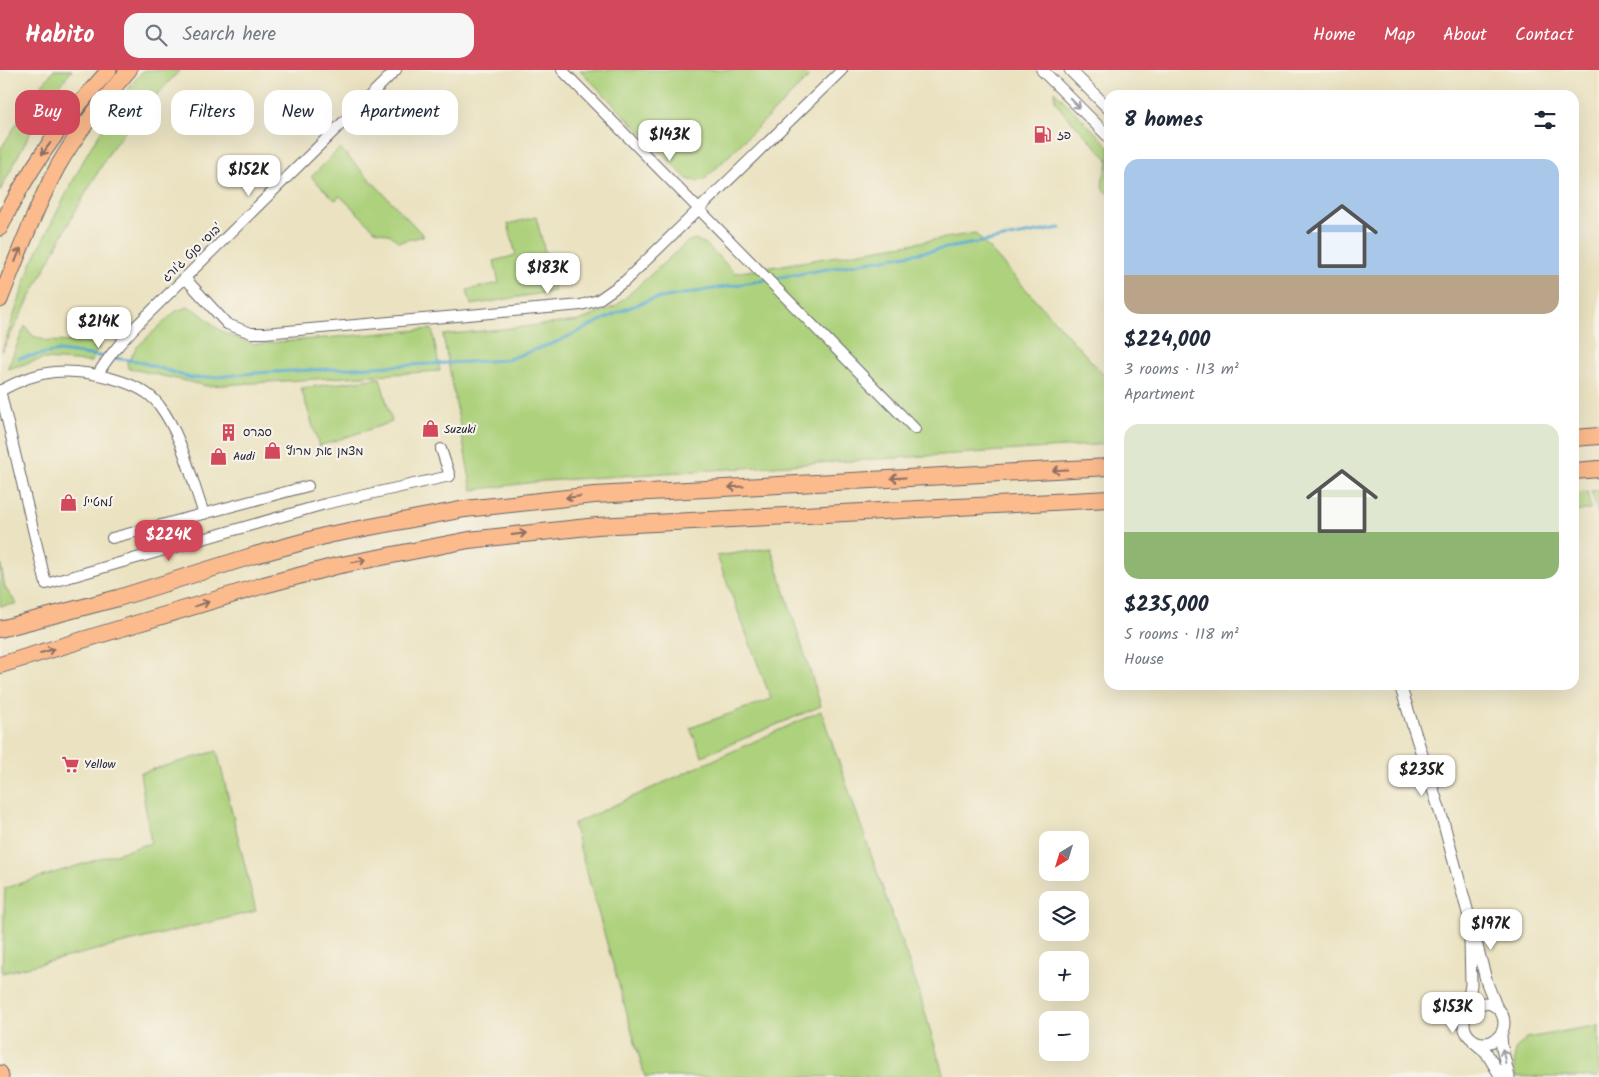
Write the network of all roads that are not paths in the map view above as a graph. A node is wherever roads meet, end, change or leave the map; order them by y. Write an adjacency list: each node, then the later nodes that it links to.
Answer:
1 (109, 70): 11 (main road, one-way to 11)
2 (129, 70): 13 (main road, one-way to 2)
3 (396, 70): 12 (street, בוסי סנט ג'ורג')
4 (562, 70): 10 (street)
5 (842, 70): 10 (street)
6 (1042, 70): 9 (street, one-way to 9)
7 (1070, 70): 8 (street)
8 (1104, 104)
9 (1104, 132)
10 (698, 209): 12 (street); 16 (street)
11 (0, 228)
12 (185, 278): 14 (street, בוסי סנט ג'ורג')
13 (0, 300)
14 (100, 372): 15 (street); 25 (street)
15 (0, 391): 19 (street)
16 (915, 429)
17 (1599, 436): 18 (highway)
18 (1579, 438)
19 (441, 448)
20 (1104, 467): 28 (highway, one-way to 28)
21 (1599, 469): 22 (highway)
22 (1579, 471)
23 (308, 486): 25 (street)
24 (1104, 499): 30 (highway, one-way to 24)
25 (204, 514): 26 (street)
26 (112, 538)
27 (0, 620): 28 (highway)
28 (30, 622): 29 (highway)
29 (0, 629)
30 (0, 665)
31 (1402, 690): 32 (street)
32 (1464, 903): 33 (street); 34 (street)
33 (1496, 1006): 34 (street); 35 (street)
34 (1465, 1016): 36 (street)
35 (1501, 1035): 36 (street); 40 (street, one-way to 35)
36 (1471, 1039): 39 (street)
37 (0, 1073): 38 (main road)
38 (0, 1077)
39 (1501, 1077)
40 (1509, 1077)

